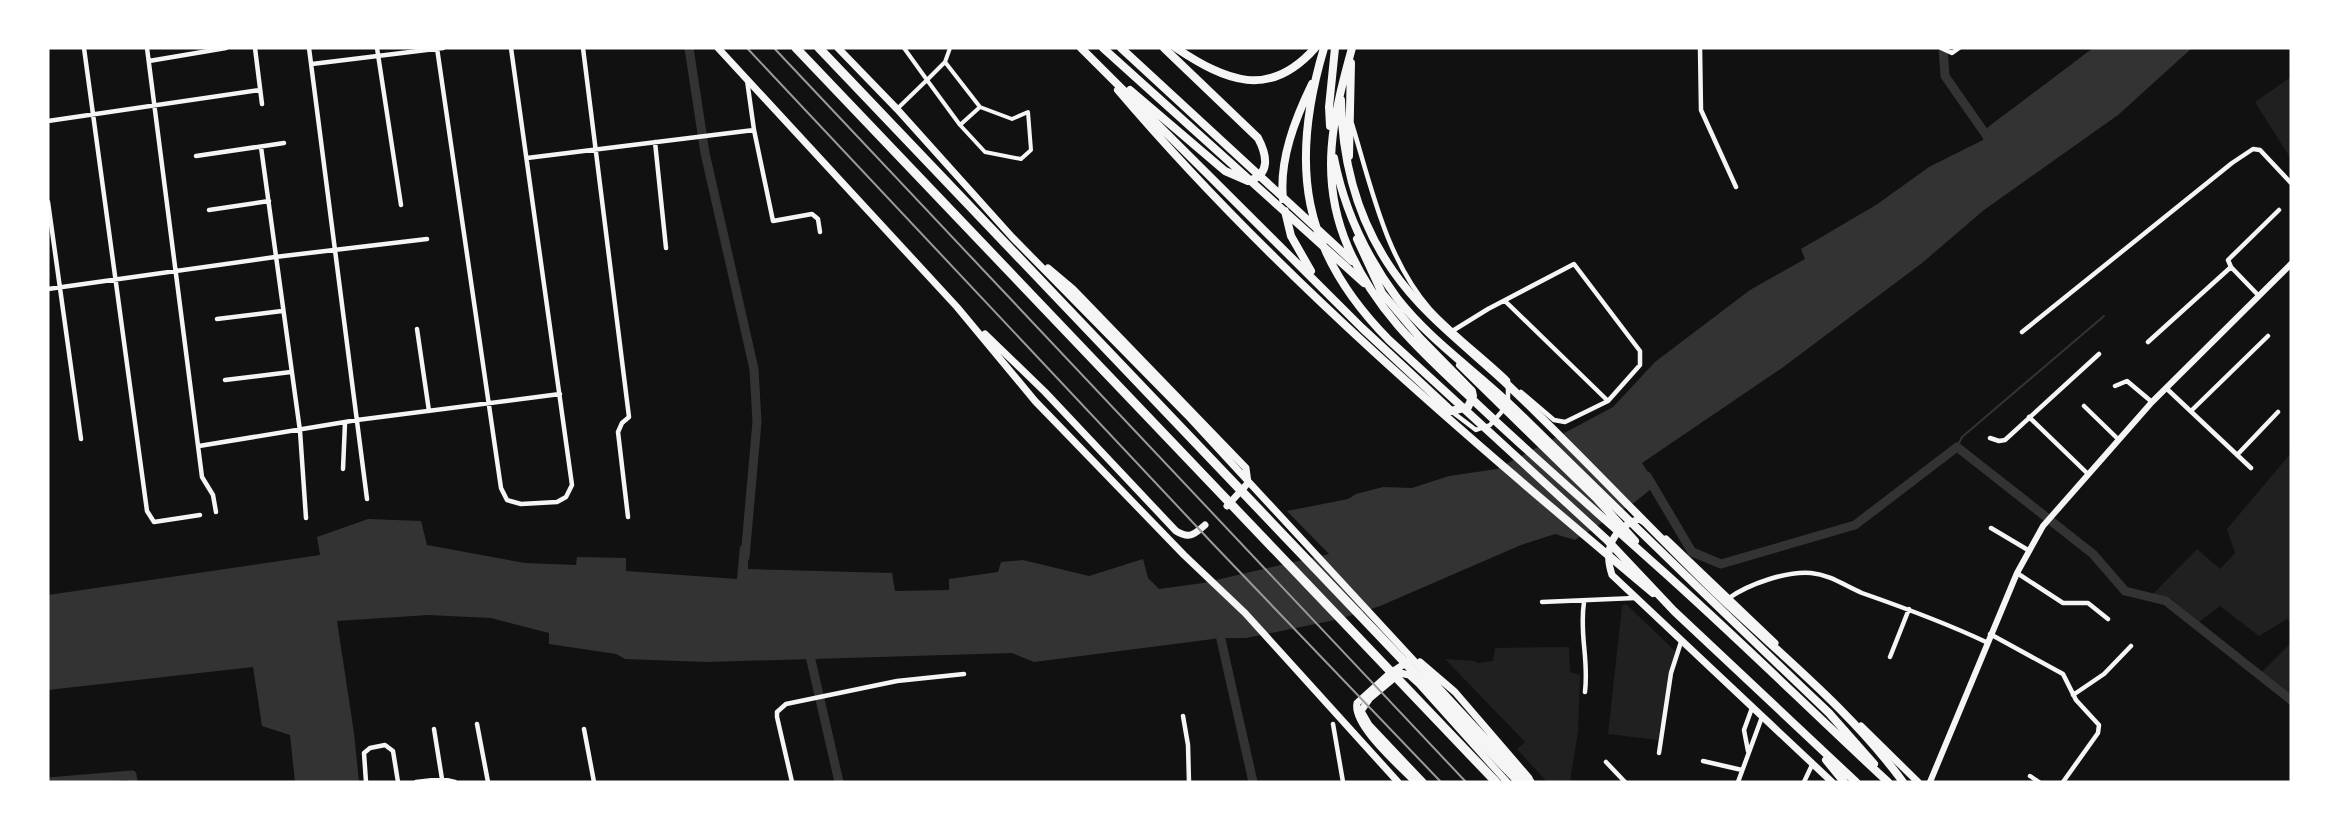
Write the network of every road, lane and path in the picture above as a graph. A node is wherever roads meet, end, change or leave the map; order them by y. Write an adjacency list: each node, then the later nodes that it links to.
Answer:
1 (84, 48): 41 (street)
2 (147, 48): 30 (street)
3 (226, 48): 30 (street)
4 (255, 48): 36 (street)
5 (309, 48): 32 (street)
6 (377, 48): 29 (street)
7 (439, 48): 29 (street); 93 (street)
8 (511, 48): 51 (street)
9 (582, 48): 49 (street)
10 (718, 48): 34 (main road)
11 (796, 48): 170 (highway)
12 (819, 48): 147 (highway)
13 (838, 48): 40 (main road)
14 (904, 48): 35 (street)
15 (950, 48): 31 (street)
16 (1081, 48): 19 (main road); 69 (main road); 128 (main road)
17 (1103, 48): 77 (main road)
18 (1121, 48): 121 (main road)
19 (1164, 48)
20 (1176, 48): 21 (main road)
21 (1315, 48)
22 (1324, 48): 33 (main road)
23 (1335, 48): 77 (main road)
24 (1347, 48): 157 (main road)
25 (1352, 48): 42 (main road); 121 (main road)
26 (1700, 48): 53 (street)
27 (1941, 48): 28 (street)
28 (1959, 48)
29 (379, 57): 32 (street); 56 (street)
30 (149, 61): 38 (street)
31 (945, 62): 35 (street); 39 (street)
32 (312, 64): 63 (street)
33 (1315, 77): 69 (main road); 128 (main road)
34 (747, 80): 45 (street); 74 (main road)
35 (927, 80): 40 (street); 44 (street)
36 (260, 90): 37 (street); 38 (street)
37 (262, 104)
38 (156, 105): 41 (street); 67 (street)
39 (980, 107): 44 (street); 44 (street)
40 (897, 109): 60 (main road)
41 (94, 114): 43 (street); 68 (street)
42 (1350, 118): 79 (street); 97 (main road)
43 (48, 121)
44 (960, 125)
45 (754, 130): 47 (street); 59 (street)
46 (284, 142): 48 (street)
47 (655, 142): 49 (street); 62 (street)
48 (261, 147): 50 (street); 54 (street)
49 (594, 149): 51 (street); 116 (street)
50 (196, 156)
51 (527, 158): 89 (street)
52 (2291, 183): 80 (street)
53 (1736, 187)
54 (269, 201): 57 (street); 64 (street)
55 (48, 202): 70 (street)
56 (401, 205)
57 (208, 210)
58 (2279, 210): 66 (street)
59 (820, 232)
60 (1012, 237): 113 (main road); 173 (main road)
61 (427, 238): 63 (street)
62 (666, 248)
63 (336, 249): 64 (street); 101 (street)
64 (275, 256): 67 (street); 75 (street)
65 (2291, 264): 72 (street)
66 (2231, 267): 72 (street); 82 (street)
67 (177, 270): 68 (street); 107 (street)
68 (117, 279): 70 (street); 115 (street)
69 (1318, 282): 97 (main road)
70 (61, 287): 71 (street); 105 (street)
71 (48, 289)
72 (2259, 296): 88 (street)
73 (1505, 301): 79 (street); 91 (street); 91 (street)
74 (957, 307): 118 (main road); 167 (main road)
75 (282, 311): 76 (street); 84 (street)
76 (217, 320)
77 (1425, 328): 181 (main road)
78 (417, 329): 96 (street)
79 (1454, 330): 86 (street)
80 (2022, 332)
81 (2268, 336): 98 (street)
82 (2148, 342)
83 (2099, 354): 100 (street)
84 (291, 372): 85 (street); 103 (street)
85 (225, 380)
86 (1508, 380): 90 (street); 94 (street)
87 (2115, 387): 92 (street)
88 (2166, 387): 92 (street); 98 (street)
89 (560, 394): 93 (street); 93 (street)
90 (1530, 401): 91 (street); 94 (street)
91 (1608, 401)
92 (2152, 402): 106 (street)
93 (488, 404): 96 (street)
94 (1508, 404): 97 (street)
95 (2084, 406): 106 (street)
96 (429, 411): 101 (street)
97 (1450, 411)
98 (2191, 411): 108 (street)
99 (2278, 411): 108 (street)
100 (2029, 417): 104 (street); 111 (street)
101 (357, 420): 102 (street); 112 (street)
102 (345, 423): 103 (street); 110 (street)
103 (300, 431): 107 (street); 117 (street)
104 (1990, 438)
105 (81, 439)
106 (2119, 440): 111 (street)
107 (199, 446): 114 (street)
108 (2237, 455): 109 (street)
109 (2251, 468)
110 (343, 469)
111 (2088, 474): 120 (street)
112 (367, 499)
113 (1227, 506)
114 (216, 512)
115 (200, 515)
116 (628, 517)
117 (306, 518)
118 (1205, 525)
119 (1991, 528): 120 (street)
120 (2028, 550): 122 (street)
121 (1658, 567): 139 (main road)
122 (2017, 573): 129 (street); 130 (street)
123 (1635, 598): 124 (main road); 126 (street); 131 (main road)
124 (1729, 598): 127 (street); 146 (main road)
125 (1542, 602): 126 (street)
126 (1584, 602): 136 (street)
127 (1909, 609): 132 (street); 134 (street)
128 (1674, 611): 148 (main road)
129 (2108, 619)
130 (1990, 634): 132 (street); 137 (street)
131 (1681, 642): 138 (main road); 150 (street)
132 (1986, 642): 183 (street)
133 (2131, 646): 137 (street)
134 (1890, 657)
135 (964, 674): 164 (street)
136 (1585, 692)
137 (2073, 695): 185 (street)
138 (1752, 708): 141 (main road); 149 (street)
139 (1813, 713): 146 (main road); 181 (main road)
140 (1183, 716): 165 (street)
141 (1761, 717): 149 (street); 153 (main road)
142 (477, 724): 162 (street)
143 (1333, 724): 166 (street)
144 (434, 729): 156 (street)
145 (584, 729): 163 (street)
146 (1867, 732): 182 (main road)
147 (1474, 734): 172 (highway); 174 (highway)
148 (1805, 736): 179 (main road); 180 (main road)
149 (1748, 751): 154 (street)
150 (1659, 753)
151 (1704, 761): 154 (street)
152 (1606, 762): 175 (street)
153 (1812, 765): 177 (street); 178 (main road)
154 (1742, 770): 176 (street)
155 (2030, 776): 184 (street)
156 (442, 779): 160 (street); 161 (street)
157 (1902, 780)
158 (366, 782): 159 (street)
159 (398, 782)
160 (416, 782)
161 (454, 782)
162 (488, 782)
163 (594, 782)
164 (792, 782)
165 (1189, 782)
166 (1343, 782)
167 (1398, 782)
168 (1415, 782): 174 (main road)
169 (1423, 782): 171 (main road)
170 (1496, 782)
171 (1508, 782)
172 (1519, 782)
173 (1524, 782)
174 (1531, 782)
175 (1625, 782)
176 (1738, 782)
177 (1804, 782)
178 (1832, 782)
179 (1844, 782)
180 (1856, 782)
181 (1888, 782)
182 (1918, 782)
183 (1930, 782)
184 (2039, 782)
185 (2063, 782)

